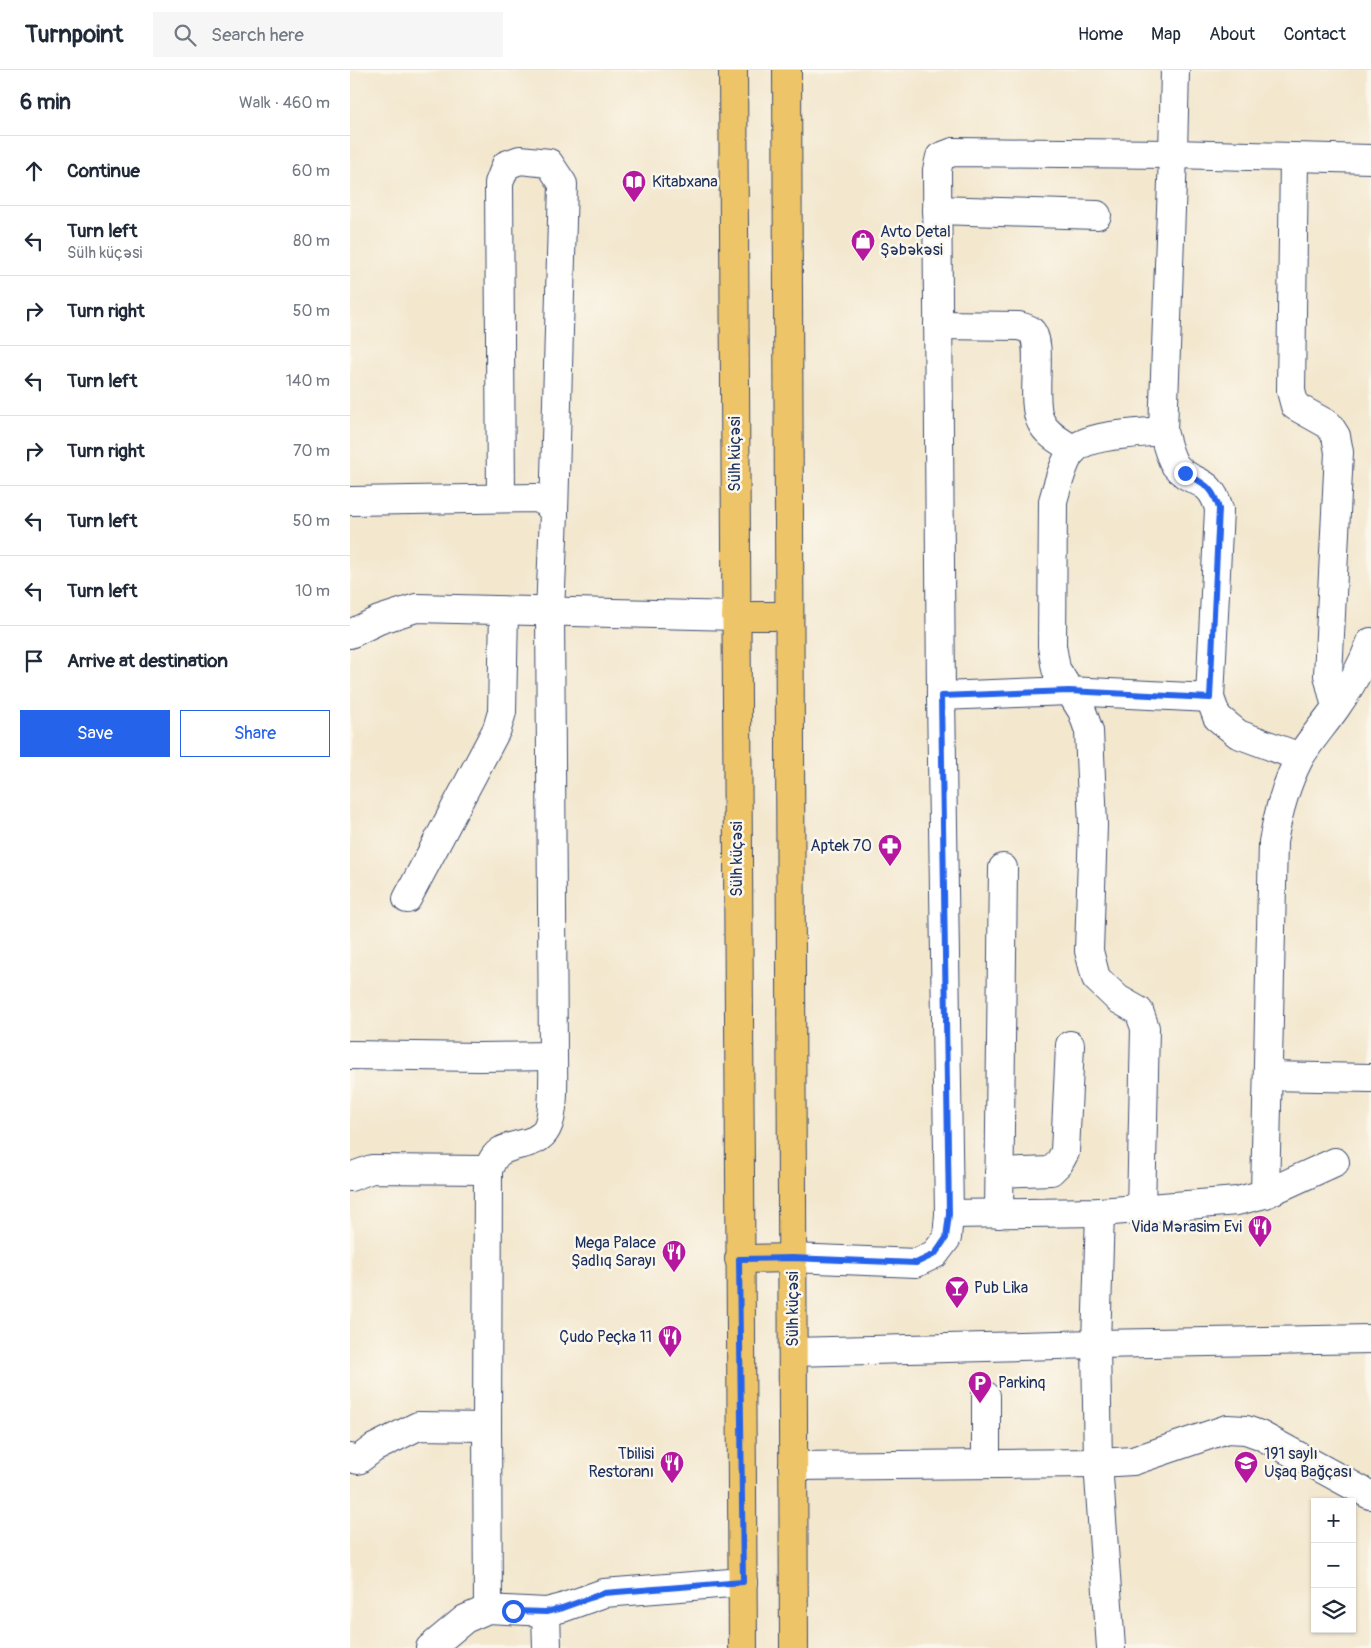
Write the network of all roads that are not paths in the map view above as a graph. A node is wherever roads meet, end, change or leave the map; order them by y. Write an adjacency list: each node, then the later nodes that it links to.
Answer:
1 (734, 70): 17 (main road, Sülh küçəsi)
2 (787, 70): 18 (main road, Sülh küçəsi)
3 (1175, 70): 4 (lane)
4 (1173, 154): 5 (lane); 7 (lane); 10 (lane)
5 (1294, 158): 6 (lane); 24 (lane)
6 (1371, 160)
7 (937, 210): 8 (lane); 9 (lane)
8 (1097, 215)
9 (938, 325): 11 (lane); 22 (lane)
10 (1163, 431): 11 (lane); 23 (lane)
11 (1074, 450): 21 (lane)
12 (501, 498): 13 (lane); 14 (lane); 14 (lane)
13 (350, 501)
14 (554, 513): 16 (lane)
15 (504, 611): 16 (lane); 19 (lane); 27 (lane)
16 (550, 613): 17 (lane); 30 (lane)
17 (736, 616): 18 (main road); 43 (main road, Sülh küçəsi)
18 (790, 616): 42 (main road, Sülh küçəsi)
19 (350, 634)
20 (1368, 659): 24 (lane)
21 (1069, 691): 22 (lane); 23 (lane); 38 (lane)
22 (941, 696): 40 (lane)
23 (1210, 698): 25 (lane)
24 (1336, 707): 25 (lane)
25 (1300, 757): 31 (lane)
26 (1003, 868): 35 (lane)
27 (407, 899)
28 (1070, 1046): 35 (lane)
29 (350, 1055): 30 (lane)
30 (553, 1056): 34 (lane)
31 (1268, 1076): 32 (lane); 37 (lane)
32 (1371, 1078)
33 (1335, 1162): 37 (lane)
34 (488, 1170): 36 (lane); 48 (lane)
35 (999, 1173): 41 (lane)
36 (350, 1177)
37 (1265, 1194): 38 (lane)
38 (1141, 1210): 39 (lane)
39 (1100, 1212): 41 (lane); 45 (lane)
40 (949, 1214): 41 (lane); 42 (lane)
41 (999, 1214)
42 (792, 1258): 43 (main road); 46 (main road, Sülh küçəsi)
43 (739, 1259): 54 (main road, Sülh küçəsi)
44 (1371, 1339): 45 (lane)
45 (1096, 1344): 46 (lane); 50 (lane)
46 (793, 1352): 52 (main road, Sülh küçəsi)
47 (986, 1396): 51 (lane)
48 (487, 1427): 49 (lane); 55 (lane)
49 (350, 1458)
50 (1098, 1463): 51 (lane); 53 (lane); 61 (lane)
51 (986, 1464): 52 (lane)
52 (793, 1466): 60 (main road, Sülh küçəsi)
53 (1370, 1496)
54 (743, 1582): 56 (lane); 59 (main road, Sülh küçəsi)
55 (488, 1609): 56 (lane); 57 (lane)
56 (546, 1612): 58 (lane)
57 (430, 1648)
58 (547, 1648)
59 (743, 1648)
60 (794, 1648)
61 (1111, 1648)

